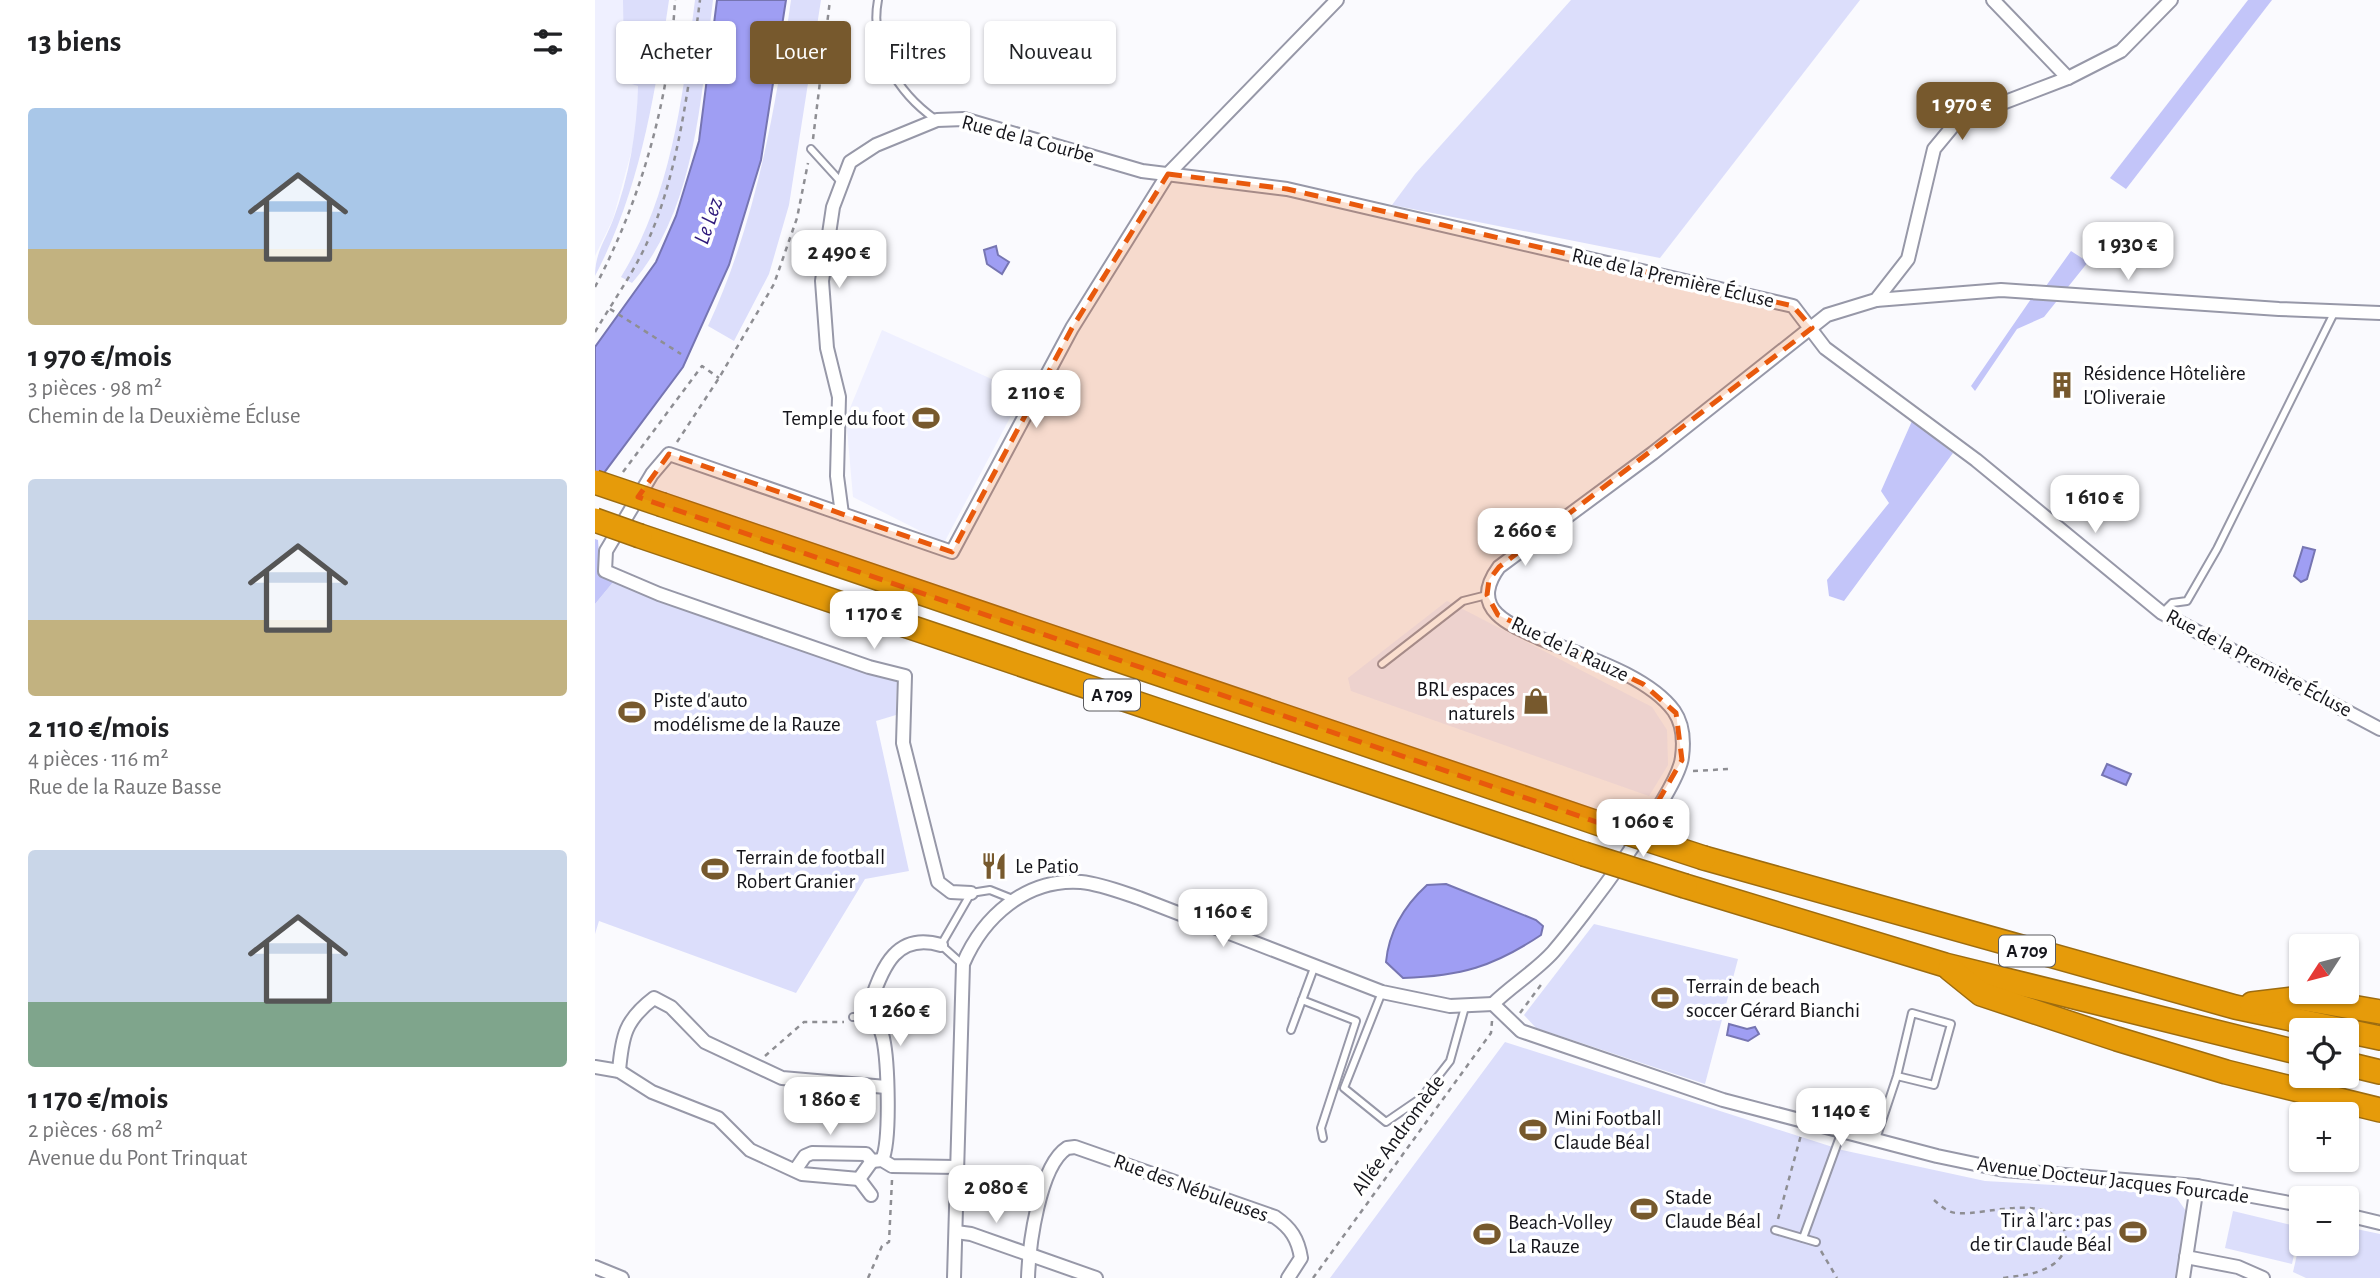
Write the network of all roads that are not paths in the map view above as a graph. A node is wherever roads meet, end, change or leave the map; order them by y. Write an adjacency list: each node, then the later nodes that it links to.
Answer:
1 (878, 0): 6 (lane)
2 (1337, 0): 8 (street)
3 (1993, 0): 5 (street)
4 (2171, 0): 5 (street)
5 (2068, 79): 10 (street)
6 (937, 120): 8 (street, Rue de la Courbe); 9 (street, Rue de la Courbe)
7 (811, 149): 9 (lane)
8 (1168, 174): 13 (street, Rue de la Première Écluse); 15 (street)
9 (841, 182): 15 (street, Rue de la Courbe)
10 (1876, 300): 11 (street); 13 (street)
11 (2335, 311): 12 (street); 18 (lane)
12 (2380, 313)
13 (1812, 328): 17 (street); 18 (street, Rue de la Première Écluse)
14 (595, 482): 31 (highway, A 709, bridge)
15 (842, 514): 21 (street)
16 (595, 520): 25 (highway, A 709, bridge)
17 (1487, 595): 19 (lane); 29 (street, Rue de la Rauze)
18 (2162, 613): 20 (street, Rue de la Première Écluse)
19 (1382, 663)
20 (2380, 729)
21 (971, 893): 22 (lane); 23 (lane)
22 (1014, 900): 24 (street); 26 (street)
23 (941, 945): 24 (lane); 33 (street)
24 (963, 964): 49 (street)
25 (1945, 965): 37 (highway, A 709); 44 (highway)
26 (1314, 968): 27 (street); 28 (lane)
27 (1382, 992): 30 (street); 30 (lane)
28 (1302, 1000): 35 (lane); 46 (lane)
29 (1493, 1004): 30 (street); 45 (street, Avenue Docteur Jacques Fourcade)
30 (1465, 1007)
31 (2235, 1007): 32 (highway); 36 (highway, A 709)
32 (2380, 1012)
33 (874, 1016): 34 (lane); 43 (street)
34 (853, 1017)
35 (1291, 1030)
36 (2380, 1038)
37 (2289, 1050)
38 (595, 1067): 40 (street)
39 (2359, 1067): 41 (highway)
40 (619, 1071): 43 (street); 50 (street)
41 (2380, 1072)
42 (1897, 1076): 42 (lane); 47 (lane)
43 (886, 1087): 48 (street)
44 (2380, 1110)
45 (1842, 1130): 47 (street, Avenue Docteur Jacques Fourcade); 59 (lane)
46 (1323, 1138)
47 (1876, 1139): 52 (street, Avenue Docteur Jacques Fourcade)
48 (882, 1162): 49 (street); 50 (street); 51 (street)
49 (957, 1167): 58 (street)
50 (796, 1169): 51 (street)
51 (859, 1179): 53 (street)
52 (2197, 1186): 54 (street, Avenue Docteur Jacques Fourcade); 62 (street)
53 (871, 1195)
54 (2289, 1203)
55 (2359, 1218): 56 (street)
56 (2380, 1223)
57 (1775, 1230): 59 (lane)
58 (956, 1233): 61 (street); 66 (street)
59 (1803, 1238): 60 (lane)
60 (1816, 1242)
61 (1029, 1253): 67 (street); 68 (street); 69 (street, Rue des Nébuleuses)
62 (2186, 1256): 64 (street); 70 (street)
63 (595, 1267): 65 (street)
64 (2247, 1275): 71 (street)
65 (620, 1278)
66 (954, 1278)
67 (1028, 1278)
68 (1096, 1278)
69 (1288, 1278)
70 (2183, 1278)
71 (2263, 1278)

